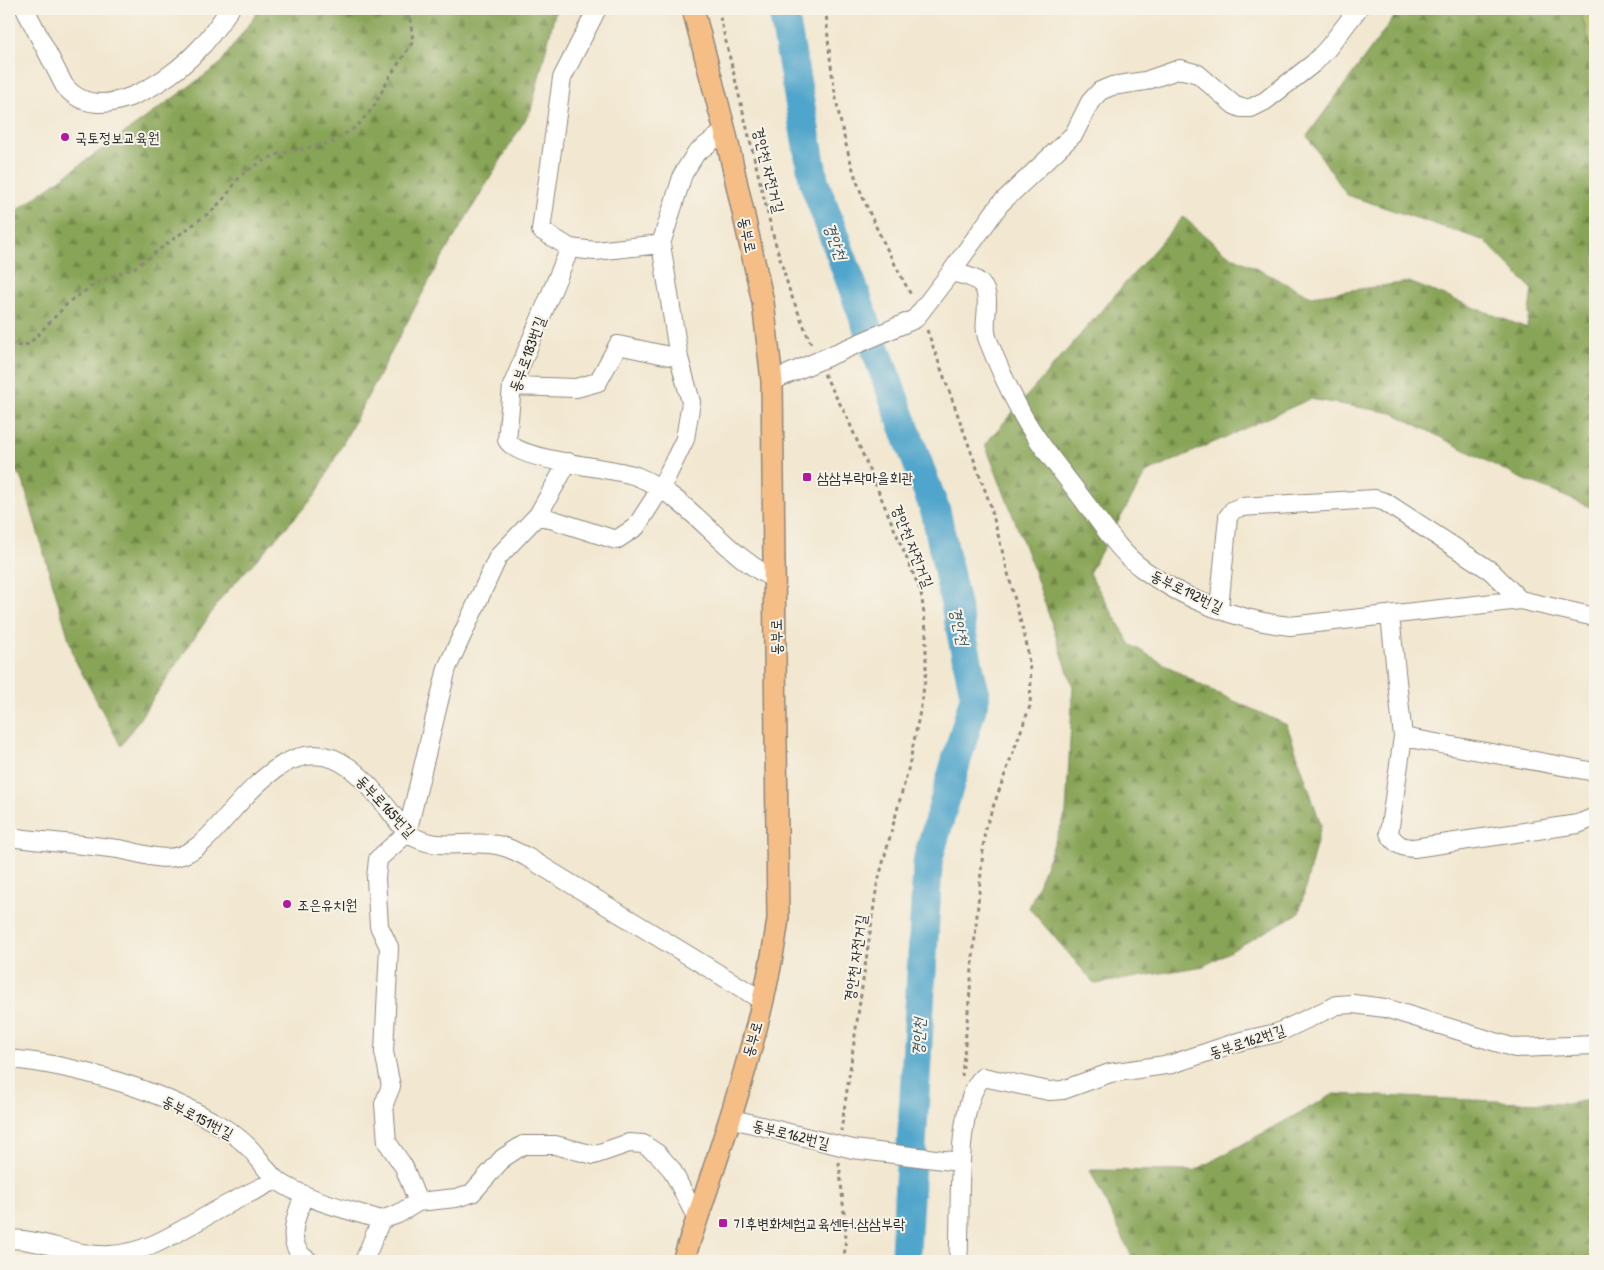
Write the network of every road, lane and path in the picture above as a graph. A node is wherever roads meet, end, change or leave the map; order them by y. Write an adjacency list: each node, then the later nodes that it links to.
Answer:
1 (25, 9): 2 (street)
2 (230, 9)
3 (409, 9): 15 (path)
4 (596, 9): 12 (street)
5 (693, 9): 10 (main road, 동부로)
6 (707, 9): 18 (main road)
7 (718, 9): 17 (path, 경안천 자전거길)
8 (826, 9): 14 (path)
9 (1358, 9): 13 (street)
10 (725, 131): 11 (street); 18 (main road, 동부로)
11 (661, 244): 12 (street); 16 (street)
12 (570, 248): 19 (street, 동부로183번길)
13 (951, 272): 14 (street); 25 (street, 동부로192번길)
14 (918, 316): 17 (street); 36 (path)
15 (9, 344)
16 (679, 358): 19 (street); 21 (street)
17 (818, 362): 18 (street); 38 (path, 경안천 자전거길)
18 (778, 379): 23 (main road, 동부로); 37 (main road)
19 (512, 386): 20 (street, 동부로183번길)
20 (568, 462): 21 (street, 동부로183번길); 22 (street)
21 (661, 488): 22 (street); 23 (street, 동부로183번길)
22 (538, 515): 31 (street)
23 (775, 579): 33 (main road, 동부로)
24 (1520, 600): 25 (street); 26 (street, 동부로192번길); 27 (street, 동부로192번길)
25 (1219, 608): 26 (street, 동부로192번길)
26 (1390, 616): 28 (street)
27 (1595, 617)
28 (1403, 737): 29 (street); 30 (street)
29 (1595, 772)
30 (1595, 817)
31 (408, 833): 32 (street, 동부로165번길); 33 (street, 동부로165번길); 42 (street)
32 (9, 837)
33 (763, 1001): 37 (main road, 동부로)
34 (1595, 1045): 39 (street, 동부로162번길)
35 (9, 1059): 40 (street, 동부로151번길)
36 (962, 1083)
37 (733, 1119): 38 (street, 동부로162번길); 43 (main road, 동부로); 49 (main road)
38 (846, 1147): 39 (street, 동부로162번길); 50 (path, 경안천 자전거길)
39 (960, 1162): 51 (street)
40 (276, 1180): 41 (street, 동부로151번길); 45 (street)
41 (304, 1195): 44 (street, 동부로151번길); 46 (street)
42 (418, 1202): 43 (street); 44 (street)
43 (697, 1219): 48 (main road, 동부로)
44 (381, 1220): 47 (street)
45 (9, 1239)
46 (309, 1261)
47 (364, 1261)
48 (683, 1261)
49 (697, 1261)
50 (844, 1261)
51 (958, 1261)

